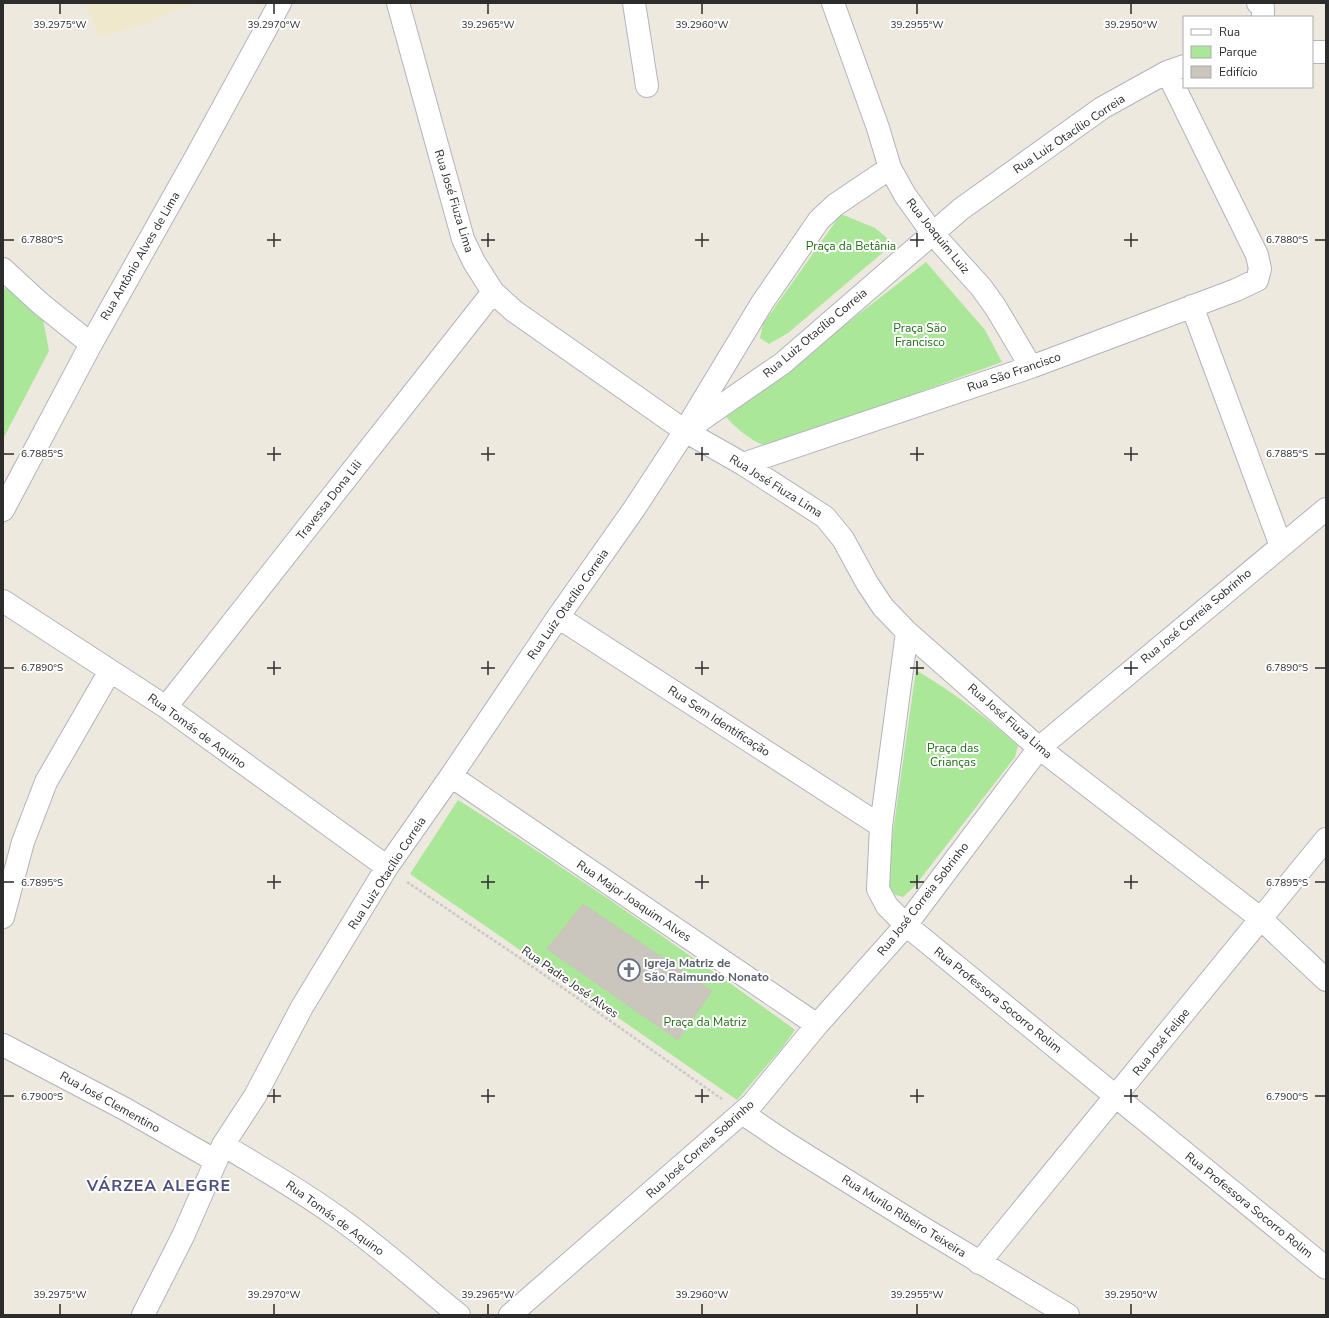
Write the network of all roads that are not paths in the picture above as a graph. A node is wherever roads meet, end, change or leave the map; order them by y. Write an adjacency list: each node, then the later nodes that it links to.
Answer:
1 (280, 3): 16 (street, Rua Antônio Alves de Lima)
2 (398, 3): 14 (street, Rua José Fiuza Lima)
3 (634, 3): 9 (street)
4 (833, 3): 11 (street, Rua Joaquim Luiz)
5 (1313, 52): 6 (street)
6 (1326, 52)
7 (1176, 69): 8 (street, Rua São Francisco); 12 (street, Rua Luiz Otacílio Correia)
8 (1183, 85)
9 (647, 86)
10 (1184, 88): 15 (street, Rua São Francisco)
11 (890, 168): 12 (street, Rua Joaquim Luiz); 18 (street)
12 (933, 234): 17 (street, Rua Joaquim Luiz); 18 (street, Rua Luiz Otacílio Correia)
13 (3, 269): 16 (street)
14 (493, 292): 18 (street, Rua José Fiuza Lima); 27 (street, Travessa Dona Lili)
15 (1192, 306): 17 (street, Rua São Francisco); 22 (street)
16 (90, 344): 21 (street, Rua Antônio Alves de Lima)
17 (1031, 367): 19 (street, Rua São Francisco)
18 (685, 431): 19 (street, Rua José Fiuza Lima); 24 (street, Rua Luiz Otacílio Correia)
19 (743, 464): 25 (street, Rua José Fiuza Lima)
20 (1326, 509): 22 (street, Rua José Correia Sobrinho)
21 (3, 510)
22 (1280, 546): 28 (street, Rua José Correia Sobrinho)
23 (3, 601): 26 (street, Rua Tomás de Aquino)
24 (558, 617): 29 (street, Rua Luiz Otacílio Correia); 30 (street, Rua Sem Identificação)
25 (907, 632): 28 (street, Rua José Fiuza Lima); 30 (street, Rua Professora Socorro Rolim)
26 (110, 670): 27 (street, Rua Tomás de Aquino); 33 (street)
27 (166, 707): 32 (street, Rua Tomás de Aquino)
28 (1039, 748): 34 (street, Rua José Fiuza Lima); 35 (street, Rua José Correia Sobrinho)
29 (452, 776): 32 (street, Rua Luiz Otacílio Correia); 37 (street, Rua Major Joaquim Alves)
30 (881, 826): 35 (street, Rua Professora Socorro Rolim)
31 (1326, 839): 34 (street, Rua José Felipe)
32 (387, 867): 41 (street, Rua Luiz Otacílio Correia)
33 (3, 917)
34 (1260, 918): 36 (street, Rua José Fiuza Lima); 39 (street, Rua José Felipe)
35 (906, 925): 37 (street, Rua José Correia Sobrinho); 39 (street, Rua Professora Socorro Rolim)
36 (1326, 980)
37 (817, 1025): 40 (street, Rua José Correia Sobrinho)
38 (3, 1045): 41 (street, Rua José Clementino)
39 (1116, 1097): 42 (street, Rua José Felipe); 43 (street, Rua Professora Socorro Rolim)
40 (742, 1113): 42 (street, Rua Murilo Ribeiro Teixeira); 46 (street, Rua José Correia Sobrinho)
41 (220, 1153): 44 (street, Rua Luiz Otacílio Correia); 45 (street, Rua Tomás de Aquino)
42 (979, 1263): 47 (street, Rua Murilo Ribeiro Teixeira)
43 (1326, 1268)
44 (143, 1315)
45 (459, 1315)
46 (510, 1315)
47 (1068, 1315)

